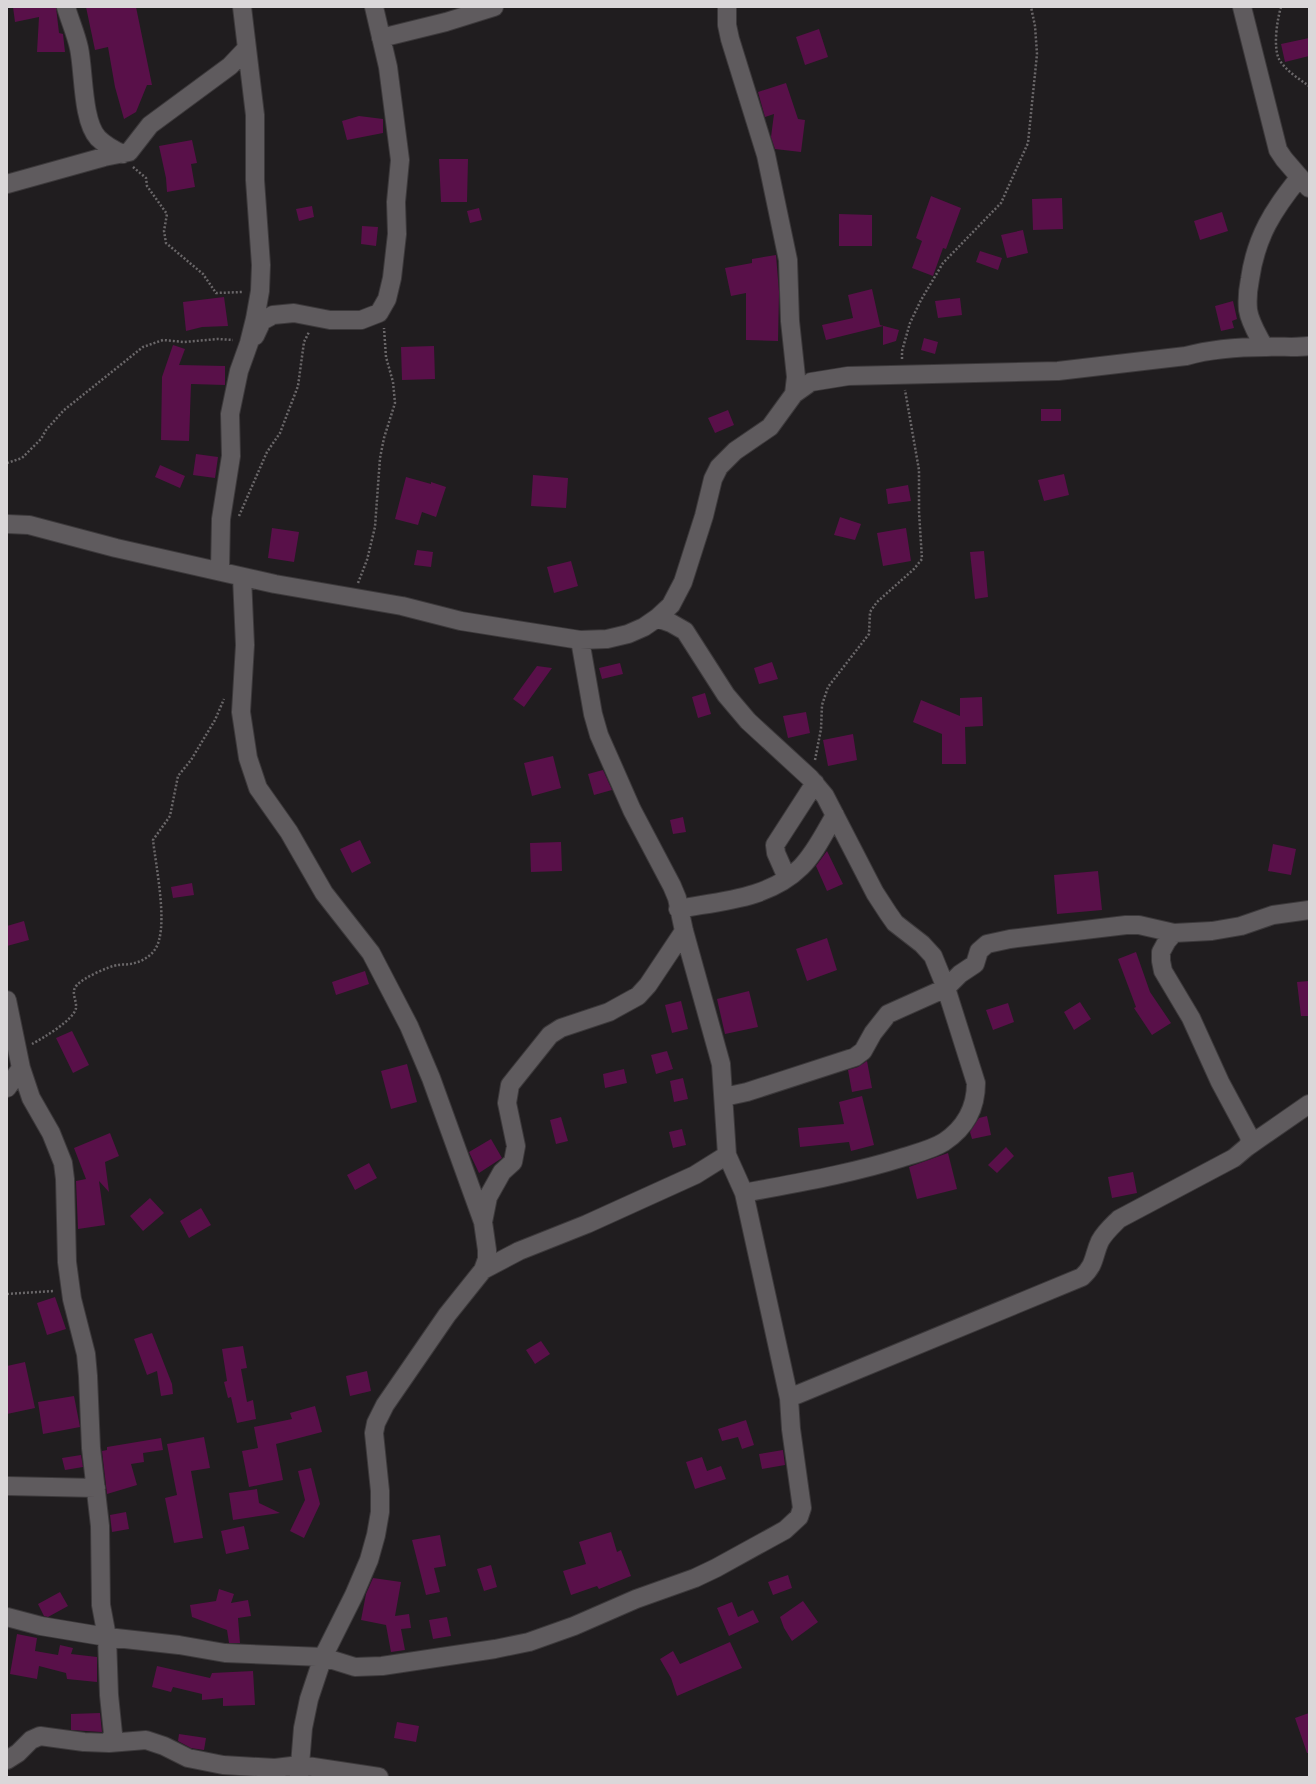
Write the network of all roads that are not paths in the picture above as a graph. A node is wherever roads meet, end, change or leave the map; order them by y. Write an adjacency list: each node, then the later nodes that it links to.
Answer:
1 (66, 7): 9 (street)
2 (242, 7): 8 (street)
3 (374, 7): 7 (street)
4 (494, 7): 7 (street)
5 (728, 7): 15 (street)
6 (1242, 7): 11 (street)
7 (381, 38): 12 (street)
8 (247, 48): 9 (street); 12 (street)
9 (123, 154): 10 (street)
10 (7, 184)
11 (1306, 185): 14 (street)
12 (249, 343): 17 (street)
13 (1309, 346): 14 (street)
14 (1264, 347): 15 (street)
15 (794, 394): 19 (street)
16 (7, 524): 17 (street)
17 (220, 571): 18 (street)
18 (242, 577): 20 (street); 37 (street)
19 (658, 618): 20 (street); 21 (street)
20 (580, 640): 24 (street)
21 (813, 781): 22 (street); 23 (street)
22 (835, 815): 23 (street); 28 (street)
23 (787, 878): 24 (street)
24 (678, 909): 26 (street)
25 (1309, 910): 27 (street)
26 (684, 931): 32 (street); 37 (street)
27 (1174, 933): 28 (street); 34 (street)
28 (946, 988): 32 (street); 36 (street)
29 (7, 1000): 30 (street)
30 (20, 1061): 31 (street); 41 (street)
31 (7, 1088)
32 (724, 1098): 35 (street)
33 (1309, 1104): 34 (street)
34 (1247, 1147): 39 (street)
35 (727, 1155): 36 (street); 38 (street)
36 (744, 1193): 39 (street)
37 (483, 1222): 38 (street)
38 (483, 1270): 44 (street)
39 (789, 1398): 44 (street)
40 (7, 1486): 41 (street)
41 (96, 1488): 43 (street)
42 (7, 1617): 43 (street)
43 (107, 1637): 44 (street); 45 (street)
44 (323, 1657): 47 (street)
45 (109, 1743): 46 (street); 47 (street)
46 (7, 1760)
47 (299, 1771): 48 (street)
48 (379, 1777)

